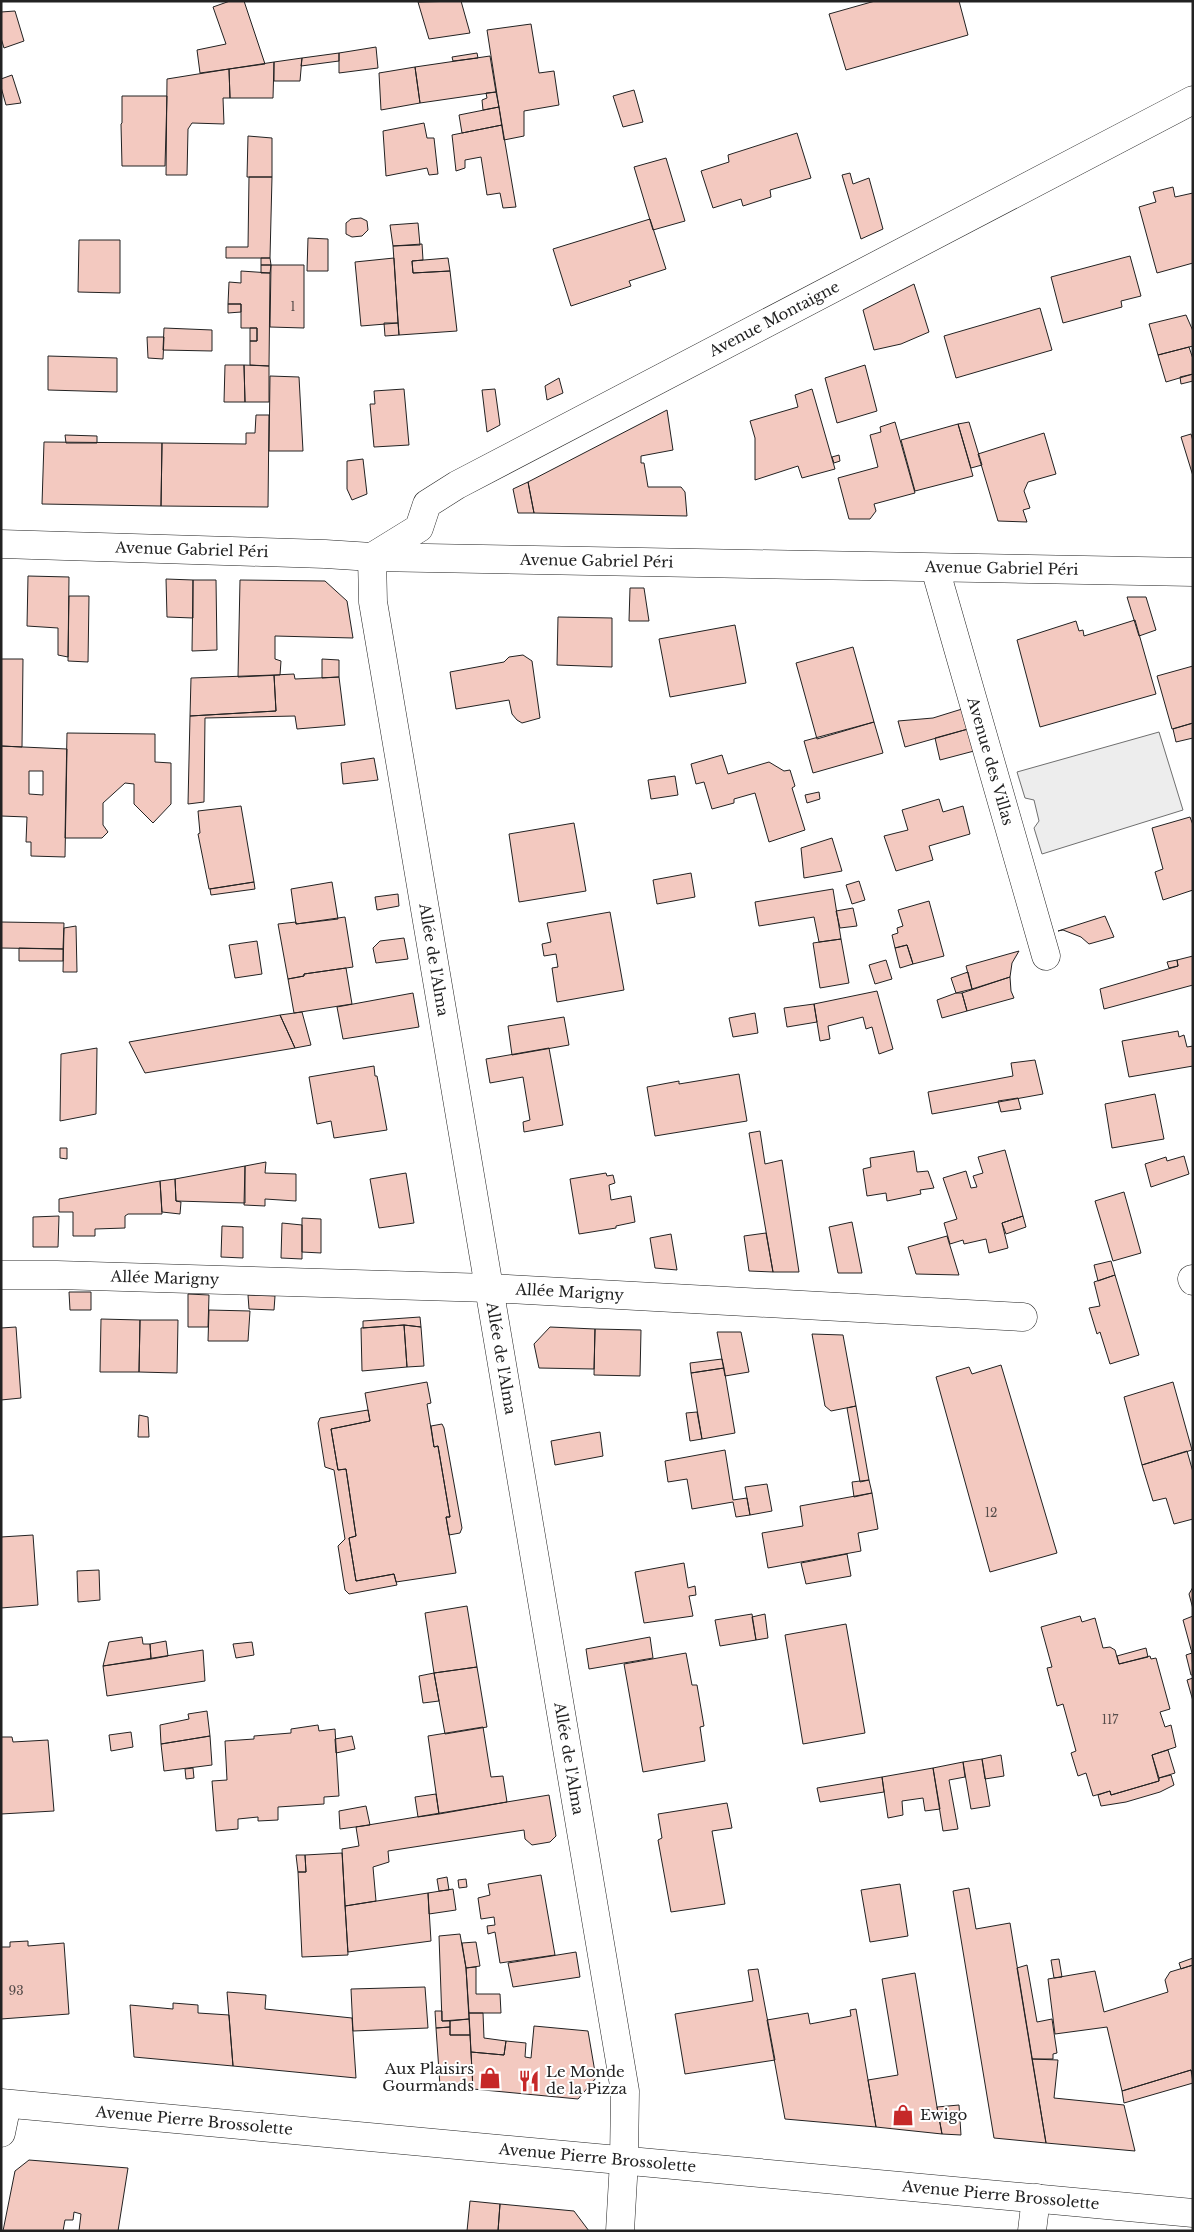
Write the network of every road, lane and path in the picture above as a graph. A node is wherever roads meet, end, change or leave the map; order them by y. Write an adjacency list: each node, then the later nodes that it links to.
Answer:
1 (1193, 100): 3 (street, Avenue Montaigne)
2 (1, 544): 3 (street, Avenue Gabriel Péri)
3 (372, 557): 4 (street, Avenue Gabriel Péri); 8 (street, Allée de l'Alma)
4 (935, 568): 5 (street, Avenue Gabriel Péri); 6 (street, Avenue des Villas)
5 (1193, 572)
6 (1046, 956)
7 (1, 1275): 8 (street, Allée Marigny)
8 (489, 1288): 9 (street, Allée Marigny); 12 (street, Allée de l'Alma)
9 (1023, 1317)
10 (4, 2104): 11 (street); 12 (street, Avenue Pierre Brossolette)
11 (1, 2132)
12 (624, 2161): 13 (street, Avenue Pierre Brossolette); 15 (street, Allée de l'Alma)
13 (1036, 2198): 14 (street, Avenue Pierre Brossolette); 16 (street)
14 (1193, 2213)
15 (620, 2231)
16 (1032, 2231)

